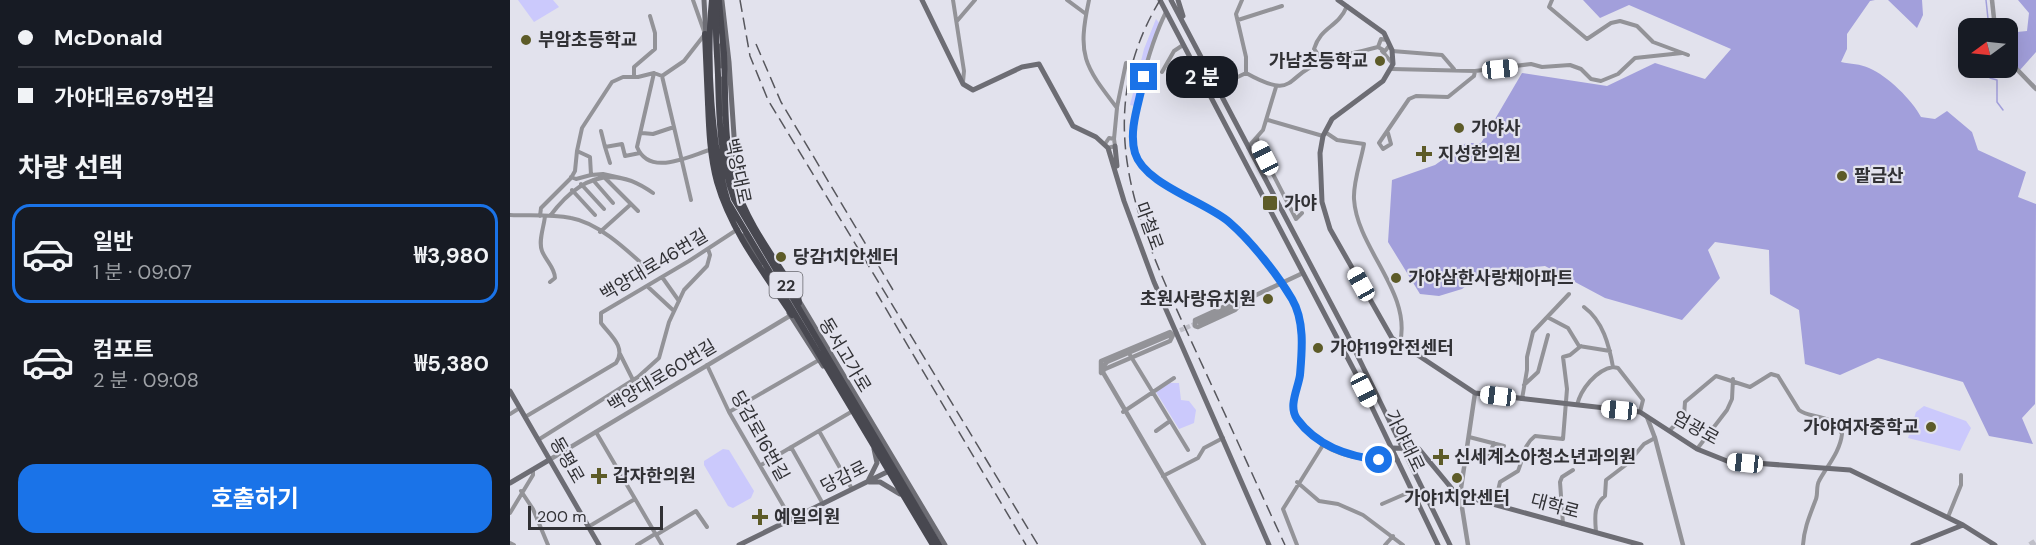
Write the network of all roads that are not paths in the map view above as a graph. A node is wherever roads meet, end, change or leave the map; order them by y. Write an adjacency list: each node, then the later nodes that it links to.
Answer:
1 (693, 0): 26 (street)
2 (702, 0): 26 (main road, 백양대로)
3 (712, 0): 109 (highway, 동서고가로 / 22, bridge)
4 (719, 0): 90 (main road, 백양대로); 96 (highway, bridge); 96 (highway, 동서고가로 / 22, bridge)
5 (922, 0): 45 (main road)
6 (953, 0): 23 (street)
7 (975, 0): 23 (street)
8 (1067, 0): 19 (street)
9 (1089, 0): 19 (street)
10 (1160, 0): 18 (main road, 가야대로)
11 (1242, 0): 22 (street)
12 (1338, 0): 17 (main road)
13 (1552, 0): 32 (street)
14 (1992, 0): 21 (street)
15 (1176, 1): 18 (main road); 25 (main road, 가야대로); 25 (main road)
16 (1282, 6): 22 (street)
17 (1347, 6): 24 (main road); 34 (street)
18 (1166, 12): 29 (main road, 가야대로); 88 (street)
19 (1086, 14): 49 (street)
20 (650, 16): 44 (street)
21 (1994, 18)
22 (1238, 20): 42 (street)
23 (957, 21): 45 (street)
24 (1380, 30): 27 (street); 28 (main road)
25 (1188, 31): 46 (main road, 가야대로)
26 (705, 34): 43 (street); 59 (main road, 백양대로); 109 (highway, bridge)
27 (1381, 39): 28 (street); 30 (street)
28 (1389, 42): 30 (street); 31 (main road)
29 (1184, 45): 40 (street); 85 (main road, 가야대로)
30 (1380, 49): 34 (street); 36 (street)
31 (1392, 51): 36 (main road); 37 (street)
32 (1682, 53): 33 (street); 39 (street)
33 (1688, 54)
34 (1323, 61): 47 (street)
35 (1126, 63): 49 (street)
36 (1392, 67): 37 (street); 55 (main road)
37 (1455, 70): 39 (street)
38 (2018, 70): 48 (street)
39 (1475, 71): 54 (street)
40 (1162, 72)
41 (654, 73): 43 (street); 44 (street); 53 (street)
42 (1246, 73): 46 (street); 47 (street)
43 (662, 76): 51 (street)
44 (634, 77): 61 (street)
45 (963, 84): 57 (main road)
46 (1217, 87): 60 (main road, 가야대로)
47 (1276, 87): 50 (street)
48 (2036, 89)
49 (1117, 108): 57 (street)
50 (1268, 120): 55 (street); 56 (street)
51 (674, 127): 53 (street); 63 (street)
52 (601, 131): 58 (street)
53 (642, 133): 62 (street)
54 (1388, 133): 54 (street)
55 (1324, 134): 104 (main road, 엄광로); 104 (street)
56 (1257, 137): 60 (street); 77 (street)
57 (1110, 144): 102 (main road, 마철로)
58 (605, 147): 62 (street); 64 (street)
59 (715, 148): 63 (street); 81 (main road, 백양대로)
60 (1248, 148): 146 (main road, 가야대로)
61 (577, 151): 65 (street); 66 (street)
62 (640, 153): 63 (street)
63 (681, 158): 72 (street)
64 (610, 163)
65 (571, 177): 66 (street); 80 (street)
66 (592, 178): 67 (street); 68 (street); 69 (street); 73 (street)
67 (605, 178): 68 (street); 74 (street)
68 (621, 178): 71 (street)
69 (581, 183): 70 (street); 75 (street)
70 (572, 190): 79 (street); 80 (street)
71 (653, 193)
72 (691, 200)
73 (613, 203)
74 (630, 205): 76 (street); 82 (street)
75 (604, 209)
76 (638, 211)
77 (1302, 213)
78 (510, 215): 80 (street)
79 (595, 215)
80 (545, 216): 82 (street); 87 (street)
81 (738, 228): 83 (street, 백양대로46번길); 92 (main road, 백양대로)
82 (600, 232): 84 (street)
83 (708, 249): 86 (street, 백양대로46번길); 93 (street)
84 (651, 272)
85 (1303, 273): 88 (street); 144 (main road, 가야대로)
86 (662, 277): 89 (street, 백양대로46번길); 93 (street)
87 (550, 282)
88 (1281, 284): 94 (street); 141 (street)
89 (647, 285): 97 (street); 108 (street, 백양대로46번길)
90 (792, 290): 92 (main road); 99 (main road, 백양대로)
91 (1569, 294): 100 (street)
92 (780, 297): 98 (main road, 백양대로)
93 (679, 301): 97 (street)
94 (1242, 302): 94 (street); 101 (street)
95 (1584, 307): 106 (street)
96 (800, 309): 189 (highway, 동서고가로 / 22, bridge)
97 (674, 311): 115 (street)
98 (790, 315): 99 (street); 109 (main road, 백양대로); 110 (street, 백양대로60번길)
99 (808, 315): 153 (main road, 백양대로)
100 (1549, 318): 105 (street); 116 (street)
101 (1199, 322)
102 (1172, 334): 107 (street); 107 (street); 136 (main road, 마철로)
103 (1548, 335): 116 (street)
104 (1400, 344): 119 (main road, 엄광로)
105 (1581, 346): 106 (street); 121 (street)
106 (1610, 351): 111 (street)
107 (1129, 353): 112 (street); 112 (street); 118 (street)
108 (620, 354): 115 (street); 130 (street)
109 (822, 361): 124 (street); 125 (main road, 백양대로); 188 (highway, 동서고가로 / 22, bridge)
110 (707, 364): 124 (street, 당감로16번길); 135 (street, 백양대로60번길)
111 (1613, 367): 122 (street); 127 (street)
112 (1101, 373): 126 (street)
113 (1174, 378): 118 (street)
114 (1733, 379): 133 (street); 147 (street); 154 (street)
115 (633, 380): 139 (street)
116 (1524, 385): 120 (street)
117 (510, 391): 123 (main road, 동평로)
118 (1153, 392): 126 (street); 131 (street)
119 (1475, 393): 120 (main road, 엄광로); 137 (street)
120 (1522, 399): 121 (main road, 엄광로)
121 (1566, 404): 122 (main road, 엄광로); 171 (street)
122 (1577, 405): 127 (main road, 엄광로)
123 (518, 409): 128 (street); 130 (main road, 동평로)
124 (729, 412): 152 (street, 당감로16번길)
125 (851, 412): 134 (street); 145 (main road, 백양대로)
126 (1123, 412): 159 (street)
127 (1640, 412): 129 (main road, 엄광로)
128 (510, 414)
129 (1647, 417): 133 (main road, 엄광로); 138 (street)
130 (524, 418): 139 (main road, 동평로)
131 (1170, 421): 132 (street); 148 (street)
132 (1156, 430)
133 (1670, 430): 147 (main road, 엄광로)
134 (819, 431): 143 (street); 163 (street)
135 (596, 432): 149 (street, 백양대로60번길); 168 (street)
136 (1223, 438): 159 (street); 192 (main road, 마철로)
137 (1468, 438): 140 (street); 167 (street)
138 (1655, 438): 179 (street); 200 (street)
139 (537, 440): 149 (main road, 동평로)
140 (1494, 443): 142 (street); 151 (street)
141 (1323, 445): 150 (street); 161 (street)
142 (1504, 446)
143 (791, 447): 152 (street); 169 (street)
144 (1393, 448): 146 (main road); 150 (main road, 가야대로)
145 (874, 449): 157 (main road, 백양대로); 160 (main road)
146 (1405, 449): 167 (main road); 197 (main road, 가야대로)
147 (1697, 449): 154 (main road, 엄광로)
148 (1188, 450)
149 (549, 460): 155 (main road); 177 (main road, 동평로)
150 (1399, 460): 165 (main road, 가야대로)
151 (1487, 460)
152 (761, 465): 174 (street, 당감로16번길)
153 (898, 466): 157 (main road, 당감로); 190 (main road, 백양대로)
154 (1828, 466): 173 (main road, 엄광로); 201 (street)
155 (533, 470): 162 (main road); 164 (street)
156 (1573, 470): 175 (street)
157 (887, 472): 160 (main road, 당감로); 166 (main road, 백양대로)
158 (1961, 475): 173 (street)
159 (1162, 476): 191 (street)
160 (867, 482): 163 (main road, 당감로); 166 (main road)
161 (1297, 482): 181 (street); 193 (street)
162 (510, 483)
163 (852, 489): 169 (main road, 당감로)
164 (521, 491): 172 (street); 183 (street)
165 (1412, 491): 170 (street); 196 (main road, 가야대로)
166 (900, 494): 188 (main road, 백양대로)
167 (1460, 495): 171 (main road, 대학로); 198 (street)
168 (635, 499): 177 (street); 180 (street)
169 (824, 504): 174 (main road, 당감로)
170 (1382, 504)
171 (1495, 505): 175 (main road, 대학로)
172 (510, 513)
173 (1948, 517): 176 (main road, 엄광로)
174 (792, 520): 187 (main road, 당감로)
175 (1563, 525): 179 (main road, 대학로)
176 (1963, 525): 202 (main road); 203 (main road, 엄광로)
177 (588, 527): 184 (main road, 동평로)
178 (707, 527): 180 (street)
179 (1596, 533): 182 (main road, 대학로)
180 (656, 534): 185 (street); 186 (street)
181 (1393, 536): 194 (street); 195 (street)
182 (1621, 542): 199 (main road, 대학로)
183 (548, 545)
184 (599, 545)
185 (637, 545)
186 (662, 545)
187 (739, 545)
188 (931, 545)
189 (939, 545)
190 (945, 545)
191 (1204, 545)
192 (1269, 545)
193 (1297, 545)
194 (1385, 545)
195 (1403, 545)
196 (1438, 545)
197 (1450, 545)
198 (1468, 545)
199 (1641, 545)
200 (1683, 545)
201 (1803, 545)
202 (1913, 545)
203 (1995, 545)

